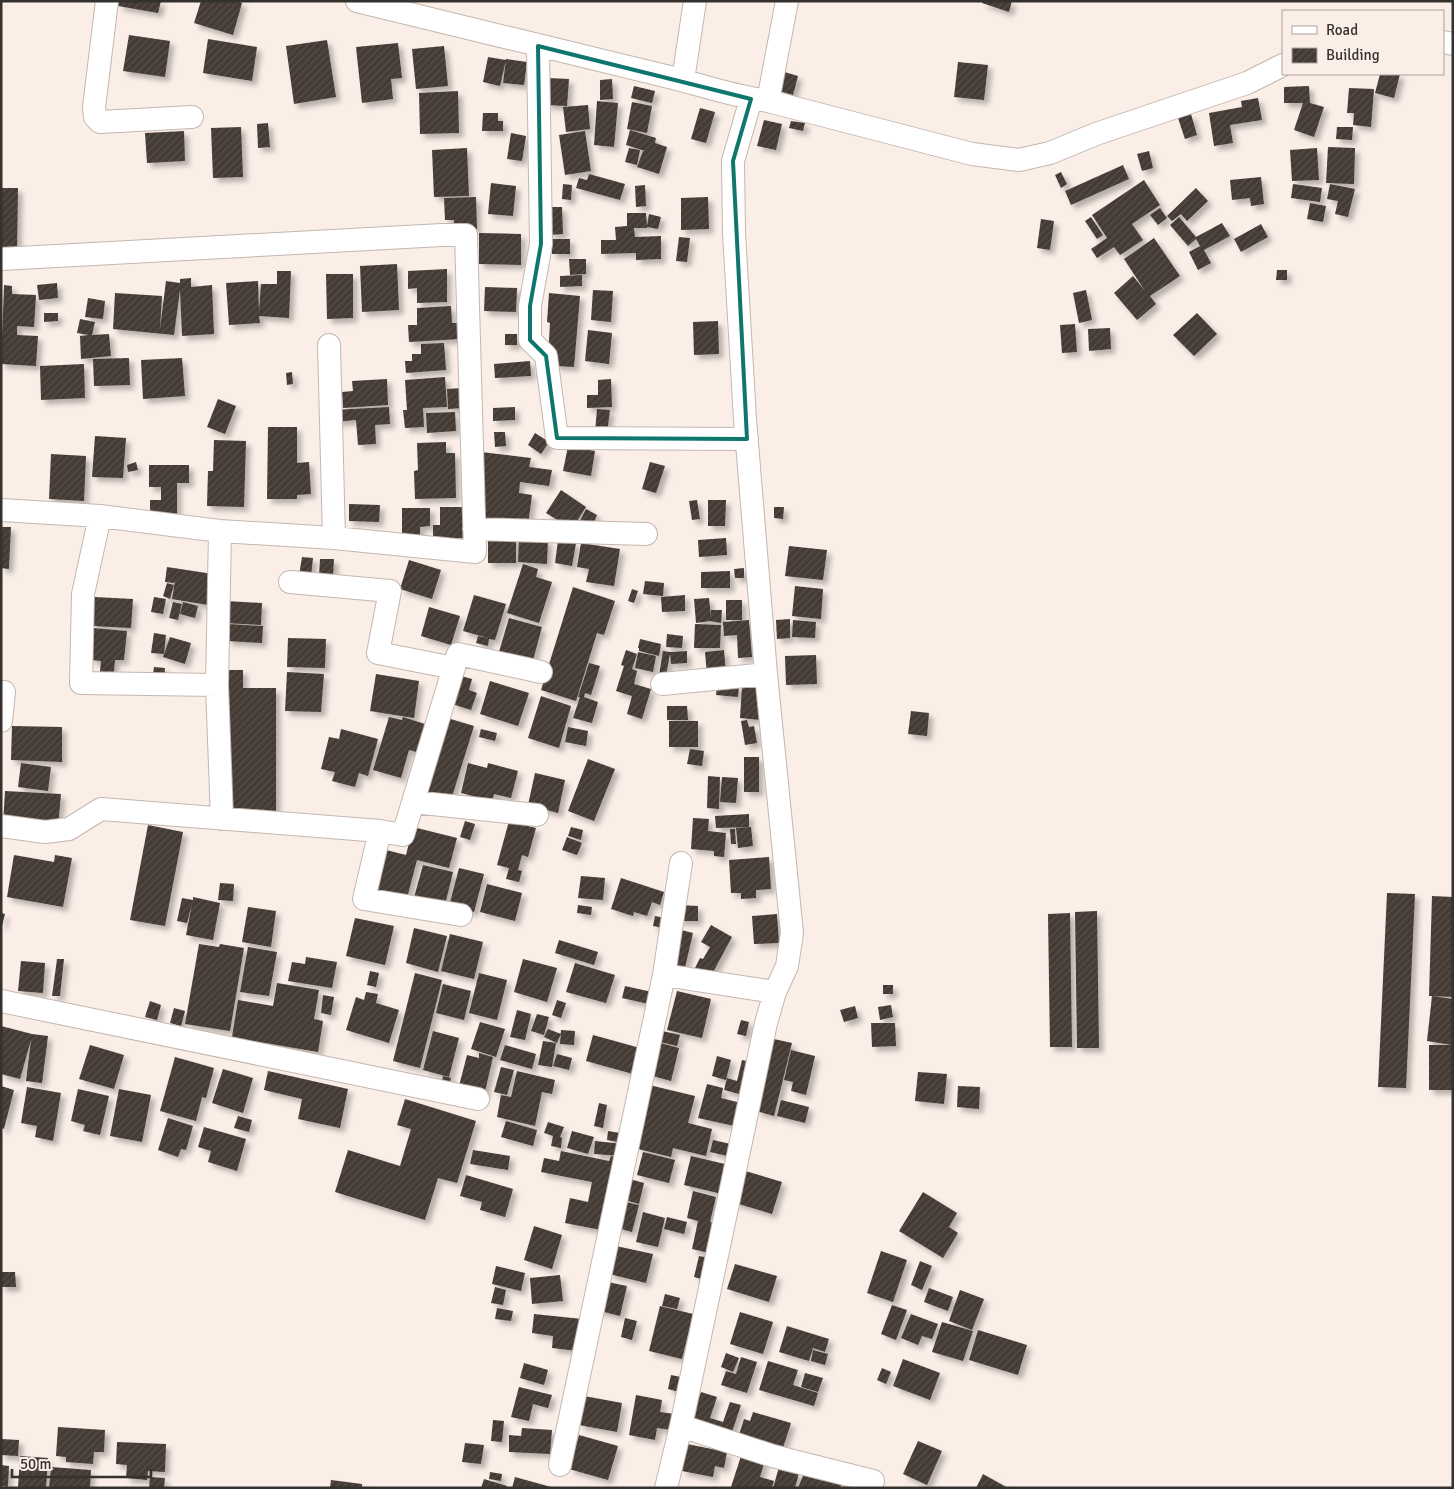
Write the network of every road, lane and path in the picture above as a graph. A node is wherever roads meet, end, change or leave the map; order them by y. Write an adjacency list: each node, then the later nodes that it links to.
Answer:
1 (107, 1): 10 (street)
2 (357, 1): 5 (street)
3 (695, 1): 8 (street)
4 (787, 1): 9 (street)
5 (401, 6): 6 (street)
6 (538, 46): 8 (street); 13 (street)
7 (1282, 66): 9 (street)
8 (683, 80): 9 (street)
9 (759, 100): 13 (street)
10 (192, 117)
11 (1, 259): 16 (street)
12 (329, 345): 19 (street)
13 (747, 438): 23 (street)
14 (1, 510): 15 (street)
15 (100, 516): 17 (street); 25 (street)
16 (474, 529): 18 (street); 19 (street)
17 (220, 531): 19 (street); 25 (street)
18 (646, 534)
19 (334, 538)
20 (290, 582): 21 (street)
21 (454, 668): 22 (street); 28 (street)
22 (541, 672)
23 (766, 674): 24 (street); 36 (street)
24 (662, 684)
25 (217, 686): 30 (street)
26 (4, 692): 27 (street)
27 (1, 721)
28 (413, 802): 29 (street); 32 (street)
29 (537, 815)
30 (222, 819): 31 (street); 32 (street)
31 (1, 826)
32 (380, 831): 34 (street)
33 (681, 863): 35 (street)
34 (461, 915)
35 (664, 975): 36 (street); 40 (street)
36 (775, 992): 39 (street)
37 (1, 1001): 38 (street)
38 (478, 1099)
39 (681, 1426): 41 (street); 42 (street)
40 (560, 1465)
41 (873, 1481)
42 (666, 1488)

